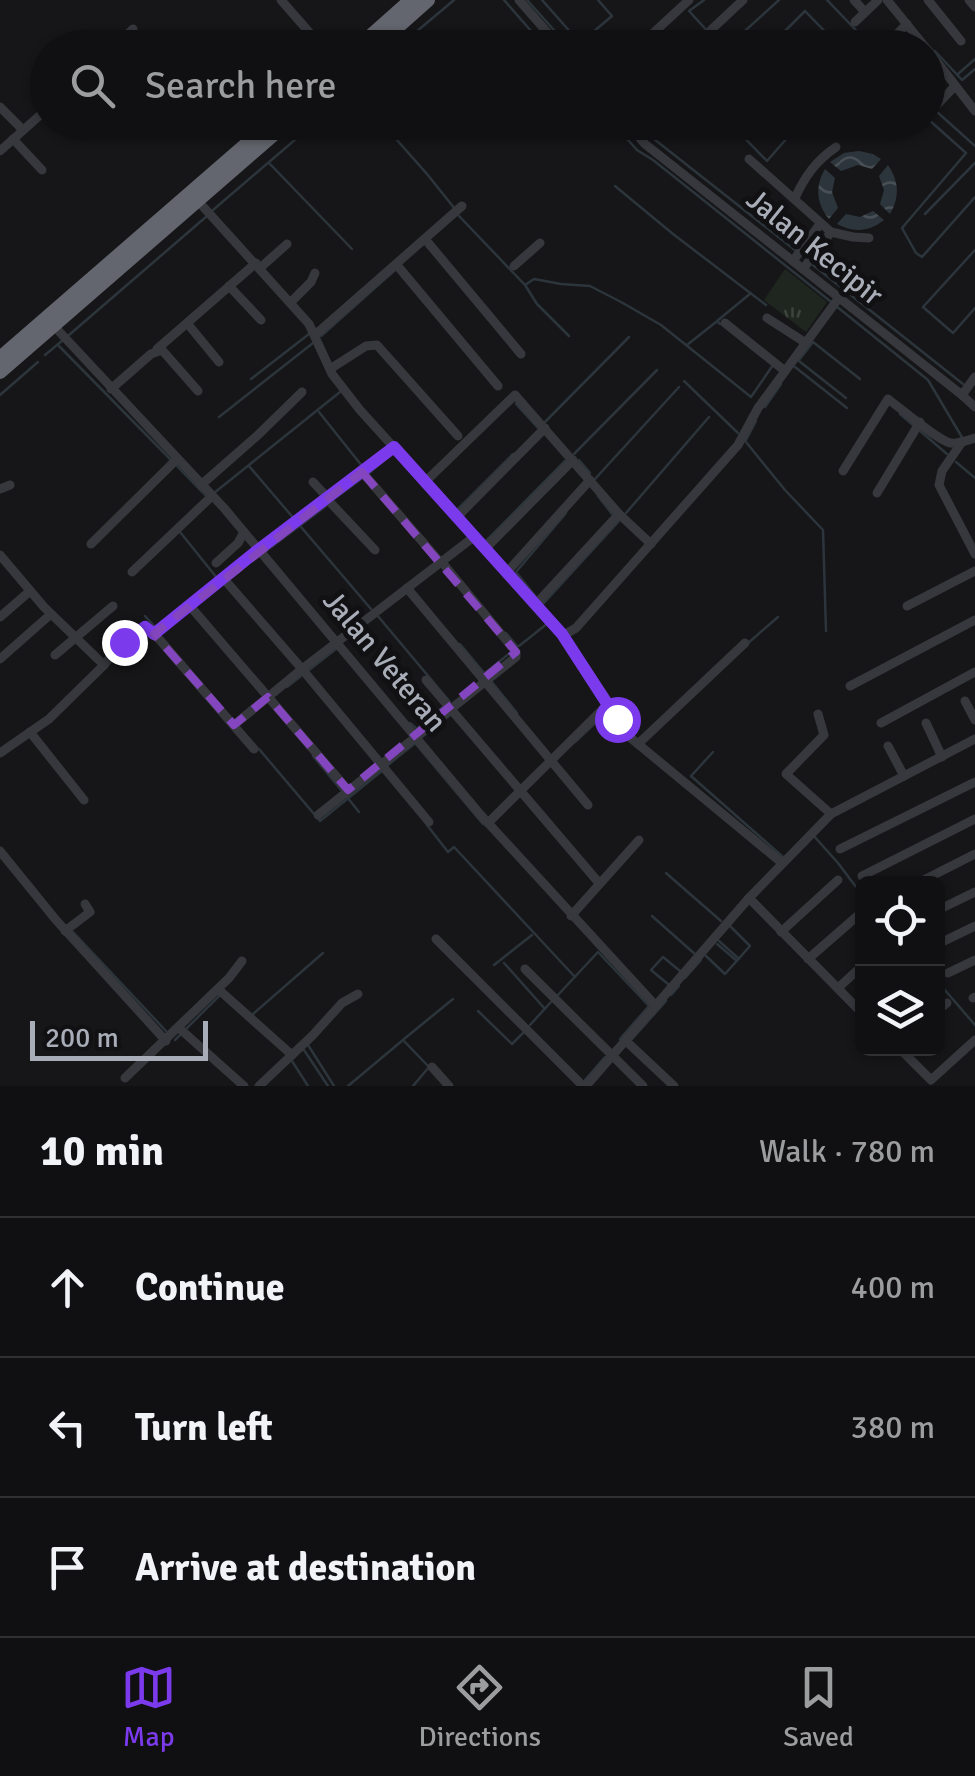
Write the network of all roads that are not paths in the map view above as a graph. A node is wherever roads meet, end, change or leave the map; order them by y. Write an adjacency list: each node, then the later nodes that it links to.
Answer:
1 (281, 0): 18 (street)
2 (411, 0): 19 (highway)
3 (428, 0): 20 (highway)
4 (519, 0): 21 (street)
5 (670, 0): 14 (street)
6 (689, 0): 14 (street)
7 (743, 0): 23 (street)
8 (854, 0): 15 (street)
9 (878, 0): 15 (street)
10 (887, 0): 17 (street)
11 (928, 0): 26 (street)
12 (969, 0): 13 (street)
13 (975, 7)
14 (680, 9): 22 (street)
15 (865, 12): 16 (street)
16 (855, 22)
17 (907, 24): 24 (street); 25 (street)
18 (307, 30)
19 (377, 30)
20 (394, 30)
21 (545, 30)
22 (657, 30)
23 (711, 30)
24 (901, 30)
25 (912, 30)
26 (962, 40)
27 (945, 72): 28 (street)
28 (956, 86): 29 (street); 31 (street)
29 (945, 97)
30 (0, 106): 33 (street)
31 (975, 112)
32 (30, 124): 33 (street)
33 (23, 130): 34 (street)
34 (13, 139): 39 (street); 41 (street)
35 (252, 140): 58 (highway)
36 (271, 140): 44 (highway)
37 (642, 140): 51 (street, Jalan Kecipir)
38 (836, 147): 42 (street)
39 (0, 151)
40 (749, 159): 42 (street)
41 (42, 170)
42 (794, 198): 45 (street)
43 (462, 206): 47 (street)
44 (207, 209): 53 (street); 58 (highway)
45 (820, 224): 46 (street); 51 (street)
46 (831, 232): 48 (street); 55 (street)
47 (425, 238): 52 (street); 70 (street)
48 (869, 238)
49 (540, 243): 54 (street)
50 (287, 244): 53 (street)
51 (793, 260): 55 (street, Jalan Kecipir)
52 (396, 264): 66 (street); 75 (street)
53 (258, 266): 57 (street); 59 (street)
54 (514, 266)
55 (803, 269): 60 (street, Jalan Kecipir)
56 (314, 272): 59 (street)
57 (229, 286): 62 (street); 63 (street)
58 (79, 296): 65 (highway); 68 (highway)
59 (291, 302): 66 (street)
60 (835, 303): 67 (street); 79 (street, Jalan Kecipir)
61 (767, 318): 67 (street)
62 (262, 320)
63 (186, 323): 69 (street); 71 (street)
64 (724, 323): 73 (street)
65 (58, 331): 74 (highway); 76 (street, Jalan Veteran)
66 (315, 336): 72 (street)
67 (806, 343): 73 (street)
68 (2, 351)
69 (154, 351): 76 (street); 77 (street)
70 (521, 354)
71 (219, 362)
72 (330, 370): 82 (street); 85 (street)
73 (785, 371): 102 (street)
74 (0, 372)
75 (498, 386)
76 (111, 389): 86 (street, Jalan Veteran)
77 (198, 391)
78 (302, 392): 93 (street)
79 (970, 394)
80 (920, 422): 84 (street); 88 (street); 94 (street)
81 (544, 428): 87 (street); 92 (street); 98 (street)
82 (458, 436)
83 (975, 438): 84 (street)
84 (962, 442): 106 (street)
85 (394, 447): 89 (street); 92 (street)
86 (177, 460): 93 (street, Jalan Veteran); 101 (street)
87 (573, 460): 90 (street); 103 (street)
88 (842, 471)
89 (362, 472): 96 (street); 108 (street)
90 (590, 480): 97 (street); 112 (street)
91 (313, 482): 96 (street)
92 (426, 482): 98 (street)
93 (202, 485): 95 (street, Jalan Veteran)
94 (878, 493)
95 (212, 496): 99 (street, Jalan Veteran); 111 (street)
96 (328, 499): 104 (street); 105 (street)
97 (620, 514): 102 (street); 118 (street)
98 (457, 516): 100 (street)
99 (244, 532): 104 (street, Jalan Veteran); 109 (street)
100 (475, 536): 103 (street); 108 (street)
101 (91, 544)
102 (651, 544): 126 (street)
103 (486, 548): 112 (street)
104 (258, 550): 114 (street); 128 (street, Jalan Veteran)
105 (374, 550)
106 (975, 554)
107 (0, 555): 117 (street)
108 (441, 562): 113 (street); 116 (street)
109 (216, 563)
110 (975, 571): 121 (street)
111 (132, 572)
112 (508, 572): 118 (street)
113 (452, 574): 115 (street); 136 (street)
114 (224, 579): 120 (street); 133 (street)
115 (443, 582)
116 (407, 588): 128 (street); 136 (street)
117 (30, 591): 122 (street); 123 (street)
118 (536, 604): 126 (street)
119 (113, 606): 127 (street)
120 (190, 606): 125 (street); 138 (street)
121 (908, 606)
122 (52, 614): 127 (street); 131 (street)
123 (0, 617)
124 (975, 620): 137 (street)
125 (154, 634): 132 (street); 146 (street)
126 (564, 634): 140 (street)
127 (76, 637): 130 (street); 132 (street)
128 (337, 642): 133 (street); 148 (street, Jalan Veteran)
129 (744, 643): 151 (street)
130 (55, 656)
131 (0, 658)
132 (104, 666): 147 (street)
133 (302, 669): 138 (street); 150 (street)
134 (975, 672): 144 (street)
135 (426, 680): 141 (street)
136 (484, 680): 141 (street); 157 (street)
137 (850, 686)
138 (268, 697): 146 (street); 161 (street)
139 (965, 701): 143 (street)
140 (609, 703): 151 (street); 157 (street)
141 (450, 708): 148 (street); 162 (street)
142 (818, 714): 165 (street)
143 (975, 720)
144 (881, 723)
145 (926, 723): 156 (street)
146 (234, 725): 153 (street)
147 (30, 732): 155 (street); 163 (street)
148 (415, 736): 158 (street); 169 (street, Jalan Veteran)
149 (975, 739): 156 (street)
150 (360, 740): 154 (street); 158 (street)
151 (638, 744): 174 (street)
152 (888, 746): 159 (street)
153 (254, 749)
154 (350, 750)
155 (0, 753)
156 (942, 756): 159 (street)
157 (551, 762): 162 (street); 164 (street)
158 (382, 765): 161 (street); 168 (street)
159 (904, 776): 165 (street)
160 (975, 782): 171 (street)
161 (348, 790): 166 (street)
162 (520, 793): 169 (street); 178 (street)
163 (84, 800)
164 (588, 805)
165 (831, 814): 174 (street)
166 (318, 815)
167 (975, 819): 175 (street)
168 (428, 822)
169 (488, 823): 183 (street, Jalan Veteran)
170 (639, 840): 178 (street)
171 (840, 849)
172 (975, 854): 176 (street)
173 (2, 856): 186 (street)
174 (782, 862): 180 (street)
175 (862, 876)
176 (932, 876)
177 (838, 880): 187 (street)
178 (600, 883): 183 (street)
179 (975, 892): 182 (street)
180 (749, 898): 187 (street); 199 (street)
181 (85, 904): 186 (street)
182 (945, 907)
183 (570, 916): 199 (street, Jalan Veteran)
184 (855, 918): 191 (street)
185 (975, 926): 189 (street)
186 (65, 930): 204 (street)
187 (782, 932): 191 (street)
188 (436, 939): 213 (street)
189 (945, 941)
190 (238, 958): 197 (street)
191 (808, 959): 196 (street)
192 (975, 960): 195 (street)
193 (525, 969): 207 (street)
194 (855, 972): 196 (street)
195 (948, 973)
196 (838, 988): 200 (street)
197 (218, 989): 201 (street); 205 (street)
198 (358, 994): 205 (street)
199 (656, 1006): 202 (street)
200 (855, 1006)
201 (180, 1028): 204 (street); 210 (street)
202 (626, 1040): 207 (street); 215 (street)
203 (975, 1040): 206 (street)
204 (166, 1041): 209 (street)
205 (292, 1054): 211 (street)
206 (907, 1056)
207 (612, 1057): 213 (street); 214 (street)
208 (432, 1067): 212 (street)
209 (125, 1078)
210 (244, 1086)
211 (259, 1086)
212 (449, 1086)
213 (585, 1086)
214 (643, 1086)
215 (674, 1086)

